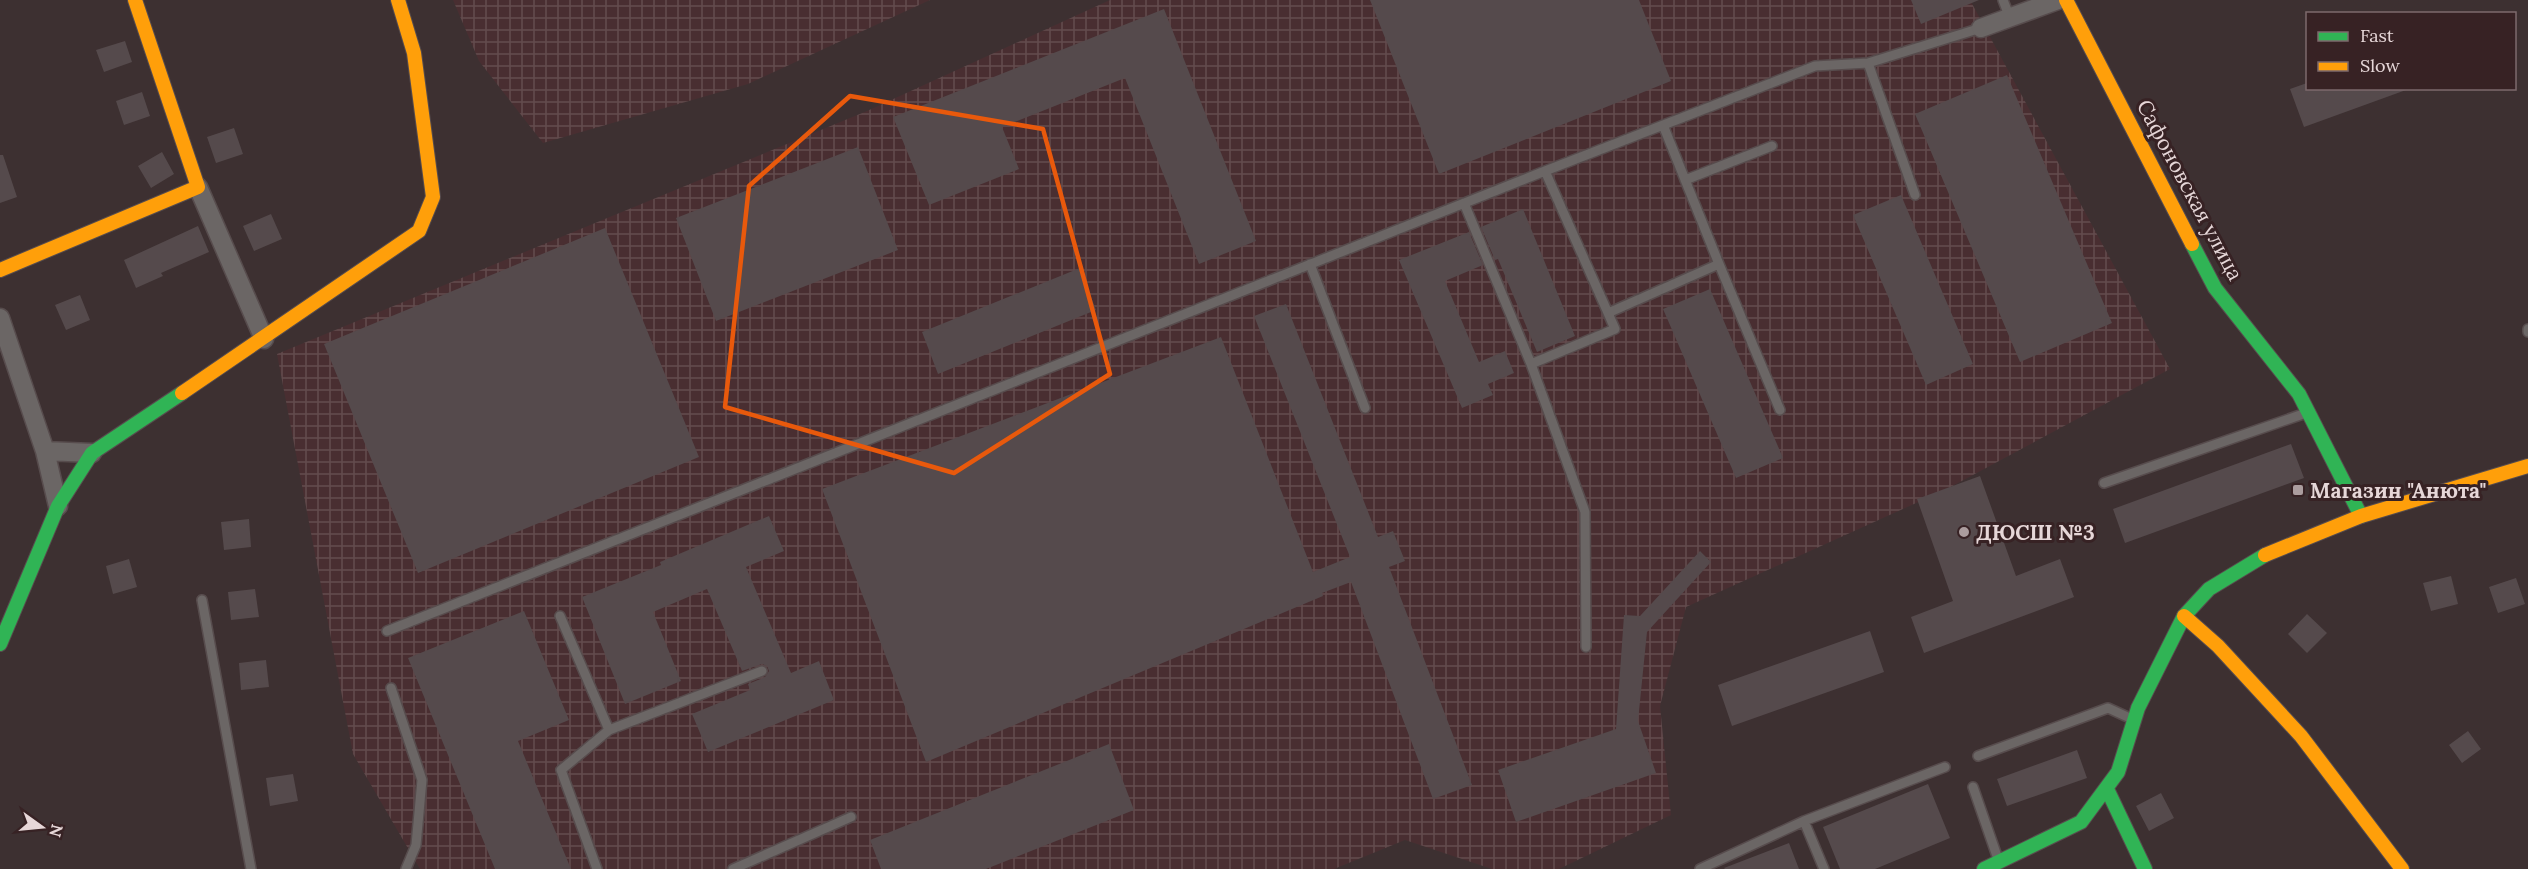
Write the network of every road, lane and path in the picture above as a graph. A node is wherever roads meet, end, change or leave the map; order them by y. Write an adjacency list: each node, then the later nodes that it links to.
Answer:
1 (135, 0): 13 (street)
2 (398, 0): 21 (street)
3 (2003, 0): 6 (lane)
4 (2058, 0): 6 (street)
5 (2066, 0): 25 (street, Сафоновская улица)
6 (2010, 18): 7 (street)
7 (1981, 28): 8 (lane)
8 (1868, 63): 9 (lane); 14 (lane)
9 (1663, 125): 11 (lane); 12 (lane)
10 (1772, 146): 12 (lane)
11 (1545, 171): 15 (lane); 19 (lane)
12 (1685, 180): 17 (lane)
13 (198, 187): 18 (street); 21 (street)
14 (1915, 195)
15 (1464, 203): 16 (lane); 22 (lane)
16 (1310, 264): 23 (lane); 35 (lane)
17 (1719, 264): 19 (lane); 24 (lane)
18 (0, 270)
19 (1608, 313): 22 (lane)
20 (0, 318): 26 (street)
21 (264, 339): 27 (street)
22 (1531, 364): 37 (lane)
23 (1365, 408)
24 (1780, 410)
25 (2308, 412): 29 (lane); 31 (street, Сафоновская улица)
26 (45, 452): 27 (street); 30 (street)
27 (92, 453): 30 (street)
28 (2528, 466): 31 (street)
29 (2104, 483)
30 (57, 506): 36 (street)
31 (2361, 516): 34 (street)
32 (202, 600): 49 (lane)
33 (560, 616): 41 (lane)
34 (2184, 616): 40 (street); 57 (street)
35 (387, 631)
36 (0, 644)
37 (1586, 647)
38 (762, 671): 41 (lane)
39 (391, 688): 50 (lane)
40 (2134, 720): 42 (lane); 45 (street)
41 (609, 730): 51 (lane)
42 (1978, 756)
43 (1945, 767): 47 (lane)
44 (1973, 788): 48 (lane)
45 (2108, 789): 48 (street); 56 (street)
46 (851, 817): 52 (lane)
47 (1804, 821): 53 (lane); 54 (lane)
48 (1999, 862): 55 (street)
49 (251, 869)
50 (406, 869)
51 (597, 869)
52 (733, 869)
53 (1700, 869)
54 (1824, 869)
55 (1984, 869)
56 (2145, 869)
57 (2402, 869)

